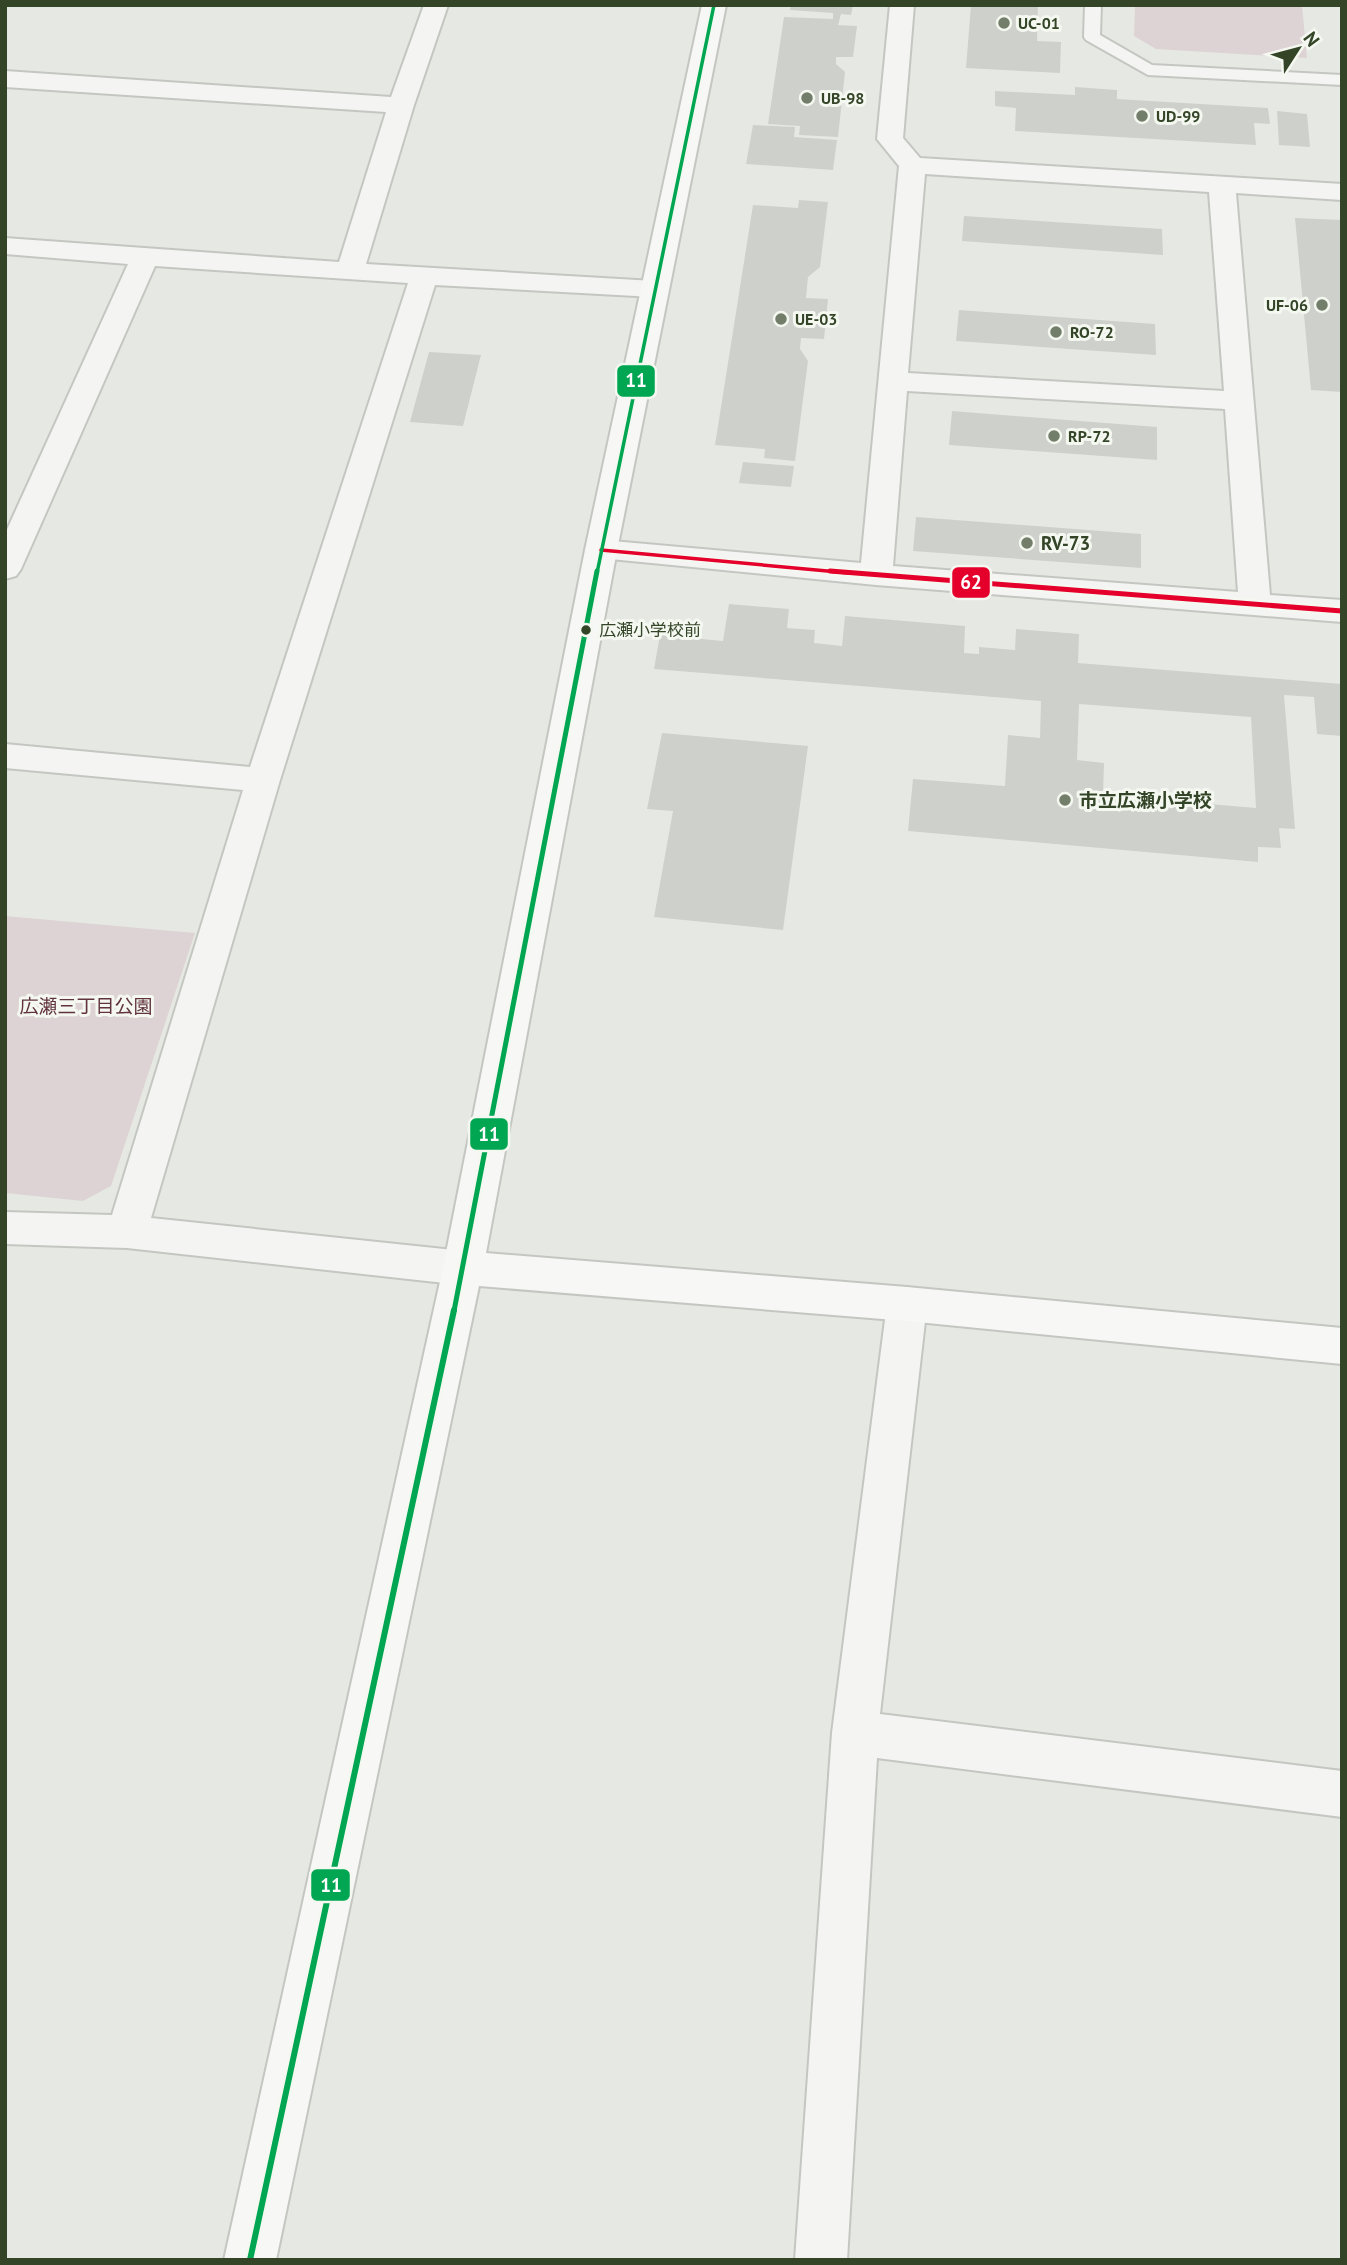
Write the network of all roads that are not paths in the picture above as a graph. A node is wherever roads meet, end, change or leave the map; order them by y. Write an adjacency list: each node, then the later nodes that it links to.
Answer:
1 (436, 5): 7 (street)
2 (714, 5): 15 (street)
3 (902, 5): 8 (street)
4 (1093, 5): 6 (lane)
5 (5, 79): 7 (street)
6 (1342, 80)
7 (401, 105): 13 (street)
8 (912, 165): 9 (street); 16 (street)
9 (1222, 184): 10 (street); 17 (street)
10 (1342, 191)
11 (5, 246): 12 (street)
12 (145, 257): 13 (street); 19 (street)
13 (351, 269): 14 (street)
14 (424, 277): 15 (street); 24 (street)
15 (654, 289): 18 (street)
16 (893, 381): 17 (street); 20 (street)
17 (1239, 401): 21 (street)
18 (601, 550): 20 (street); 27 (street)
19 (5, 569)
20 (876, 575): 21 (street)
21 (1255, 604): 22 (street)
22 (1342, 611)
23 (5, 756): 24 (street)
24 (263, 780): 26 (street)
25 (7, 1232): 26 (street)
26 (127, 1232): 27 (street)
27 (463, 1268): 28 (street); 32 (street)
28 (907, 1304): 29 (street); 30 (street)
29 (1342, 1346)
30 (855, 1733): 31 (street); 33 (street)
31 (1342, 1794)
32 (250, 2260)
33 (821, 2260)

